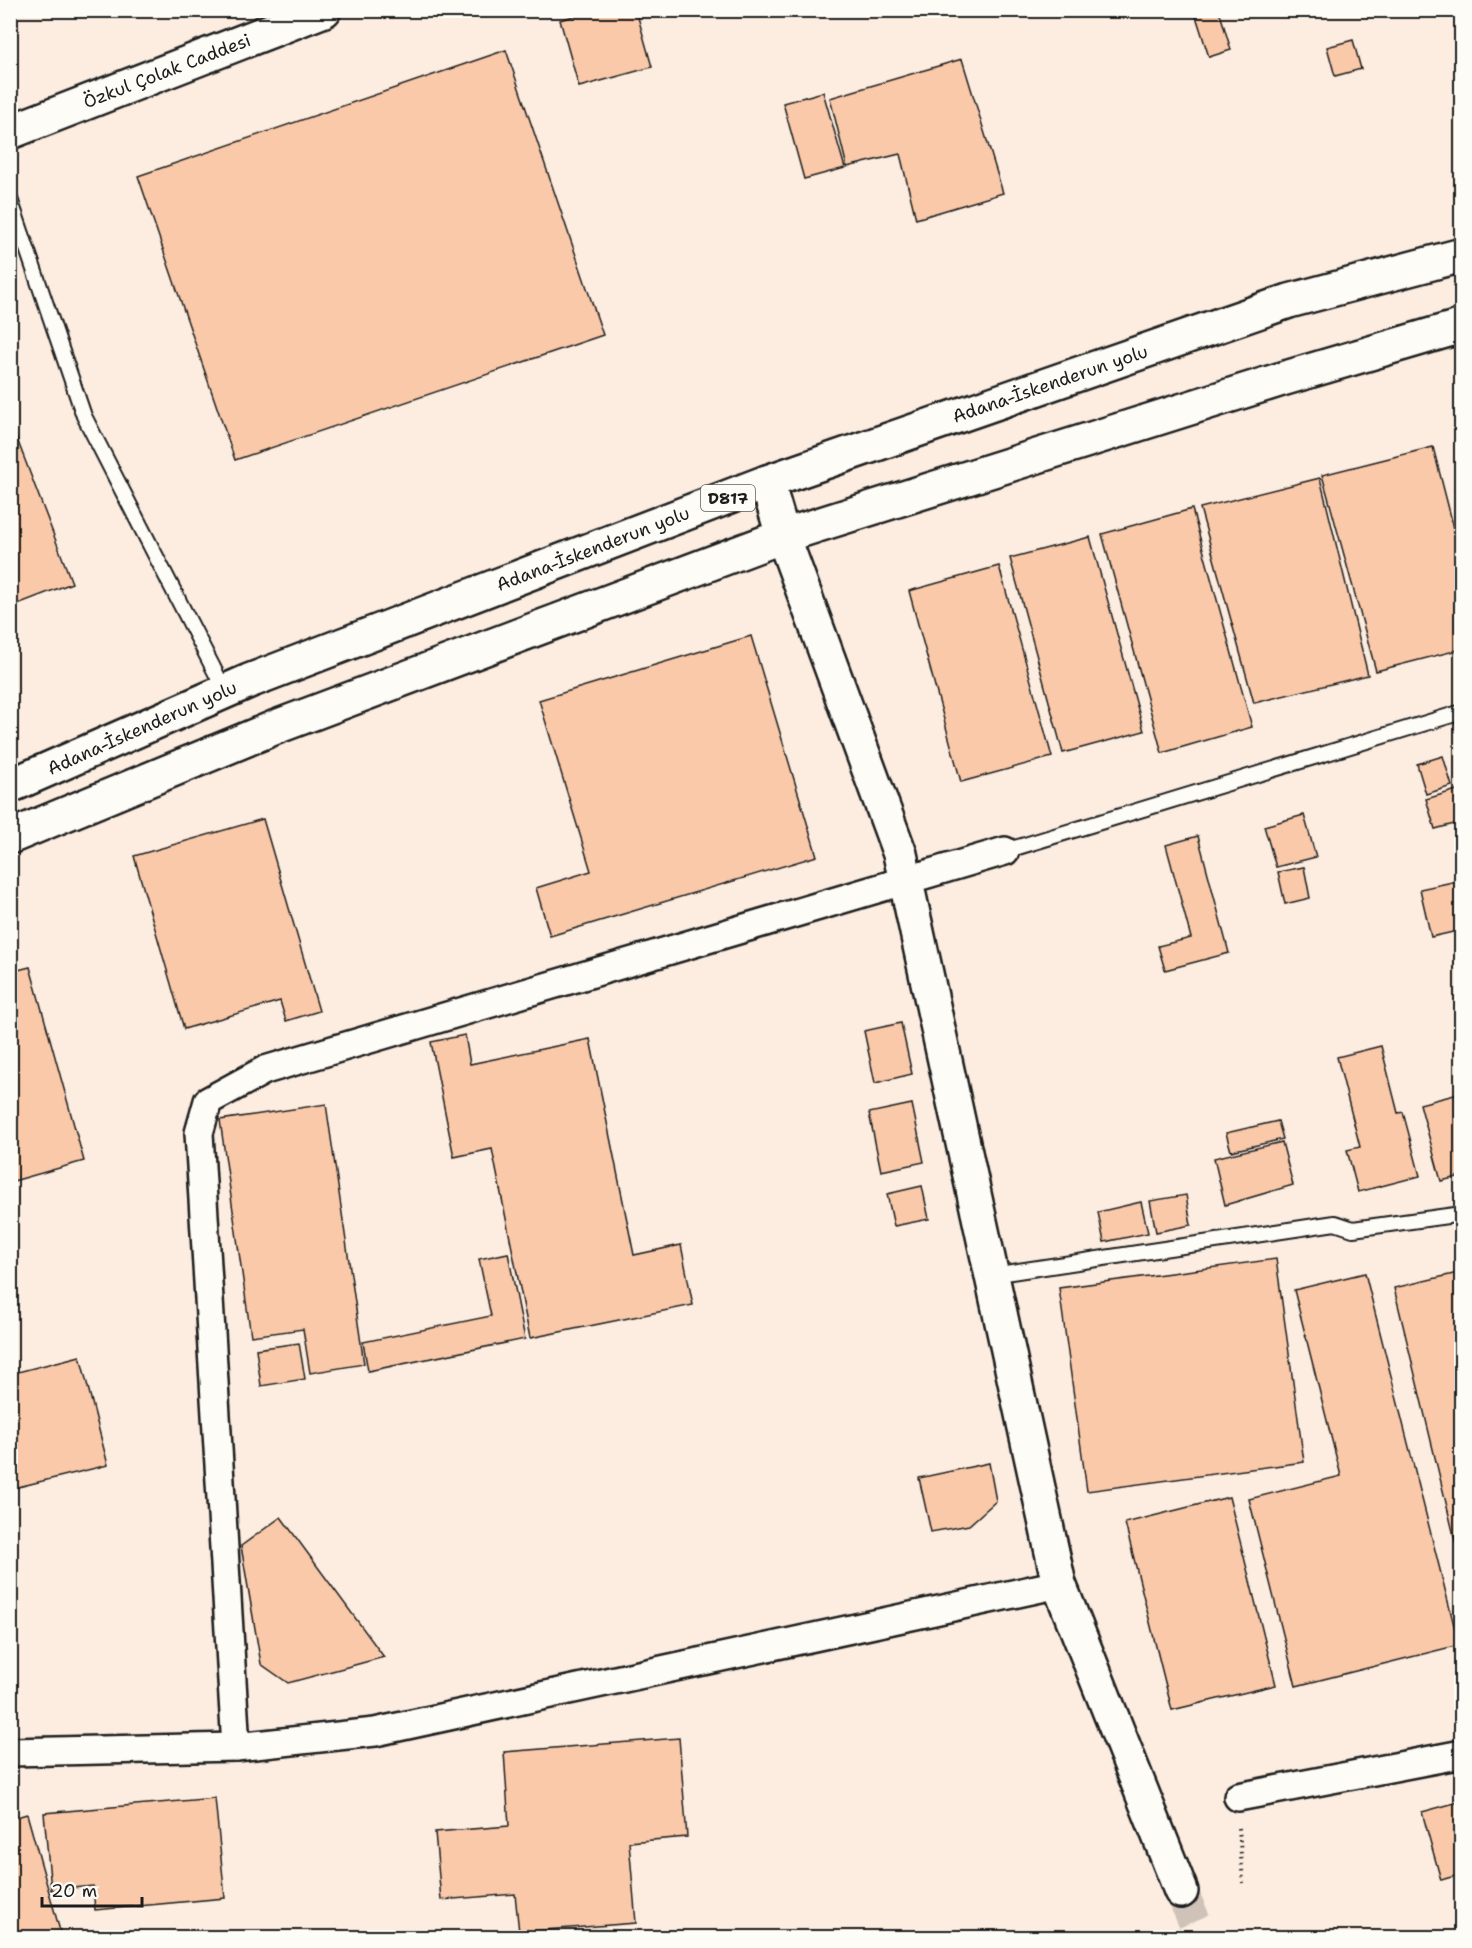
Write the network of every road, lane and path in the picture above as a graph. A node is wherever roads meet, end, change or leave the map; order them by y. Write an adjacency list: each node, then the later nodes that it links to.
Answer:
1 (324, 10): 2 (main road, Özkul Çolak Caddesi)
2 (10, 132)
3 (10, 199): 8 (lane)
4 (1461, 255): 6 (main road, Adana-İskenderun yolu / D817)
5 (1461, 326): 7 (main road)
6 (767, 482): 7 (main road); 8 (main road, Adana-İskenderun yolu / D817)
7 (783, 536): 11 (main road); 13 (main road)
8 (225, 692): 10 (main road, Adana-İskenderun yolu / D817)
9 (1461, 712): 12 (lane)
10 (10, 786)
11 (10, 837)
12 (1005, 851): 13 (street)
13 (906, 880): 15 (main road); 17 (street)
14 (1461, 1214): 15 (lane)
15 (992, 1275): 16 (main road)
16 (1059, 1584): 17 (street); 22 (main road)
17 (236, 1747): 18 (street)
18 (10, 1752)
19 (1461, 1754): 20 (street)
20 (1238, 1797): 21 (path)
21 (1243, 1883)
22 (1181, 1891)

